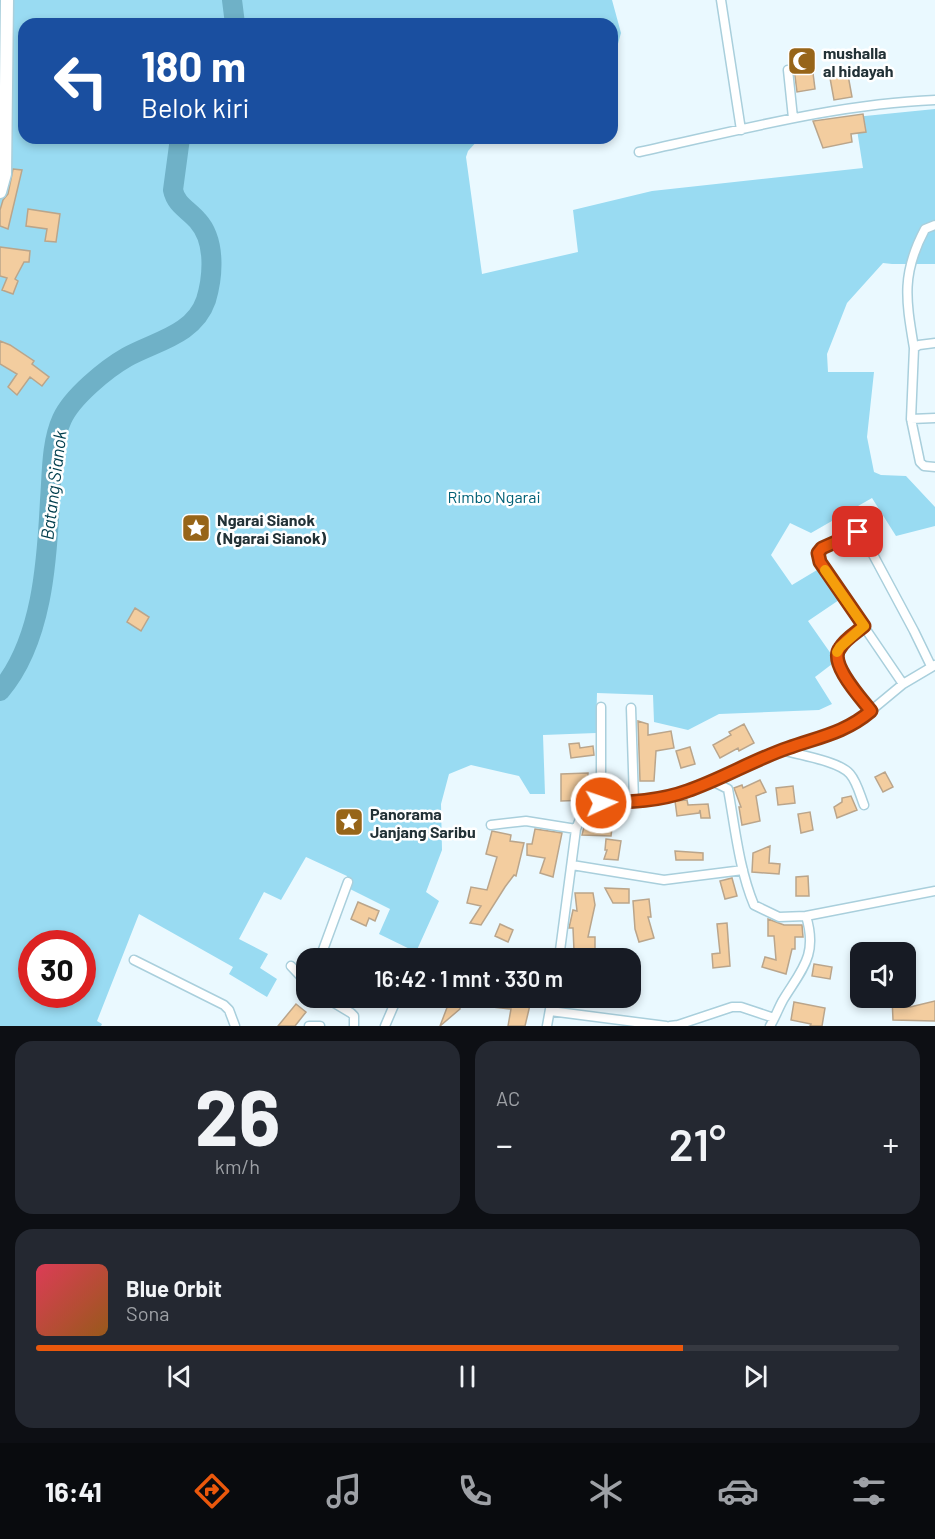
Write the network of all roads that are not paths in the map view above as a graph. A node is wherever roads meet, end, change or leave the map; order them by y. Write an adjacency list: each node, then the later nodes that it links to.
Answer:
1 (7, 0): 8 (main road)
2 (721, 0): 6 (street)
3 (788, 70): 5 (street)
4 (935, 100): 5 (street)
5 (794, 118): 6 (street)
6 (741, 130): 7 (street)
7 (639, 152)
8 (0, 192)
9 (935, 225): 11 (street)
10 (935, 344): 11 (street)
11 (914, 348): 13 (street)
12 (935, 418): 13 (street)
13 (911, 419): 14 (street)
14 (935, 467)
15 (864, 626): 16 (street); 17 (street); 20 (street)
16 (933, 665): 17 (street)
17 (903, 684): 20 (street)
18 (601, 706): 26 (street)
19 (631, 708): 25 (street)
20 (871, 711): 21 (street)
21 (781, 750): 22 (street); 27 (street)
22 (726, 776): 23 (street); 24 (street)
23 (712, 781): 24 (street); 25 (street)
24 (728, 789): 31 (street)
25 (634, 801): 26 (street)
26 (601, 803): 29 (street)
27 (864, 805)
28 (491, 825): 29 (street)
29 (576, 829): 30 (street)
30 (572, 865): 31 (street); 36 (street)
31 (743, 870): 34 (street)
32 (348, 882): 35 (street)
33 (935, 891): 34 (street)
34 (806, 916): 44 (street)
35 (324, 948)
36 (560, 948)
37 (134, 960): 45 (street)
38 (291, 966): 39 (street)
39 (296, 971)
40 (344, 1008): 48 (street)
41 (392, 1008): 49 (street)
42 (550, 1008): 43 (street)
43 (550, 1011): 50 (street); 51 (street)
44 (772, 1022): 51 (street)
45 (235, 1026)
46 (309, 1026): 47 (street)
47 (320, 1026)
48 (354, 1026)
49 (384, 1026)
50 (547, 1026)
51 (668, 1026)

